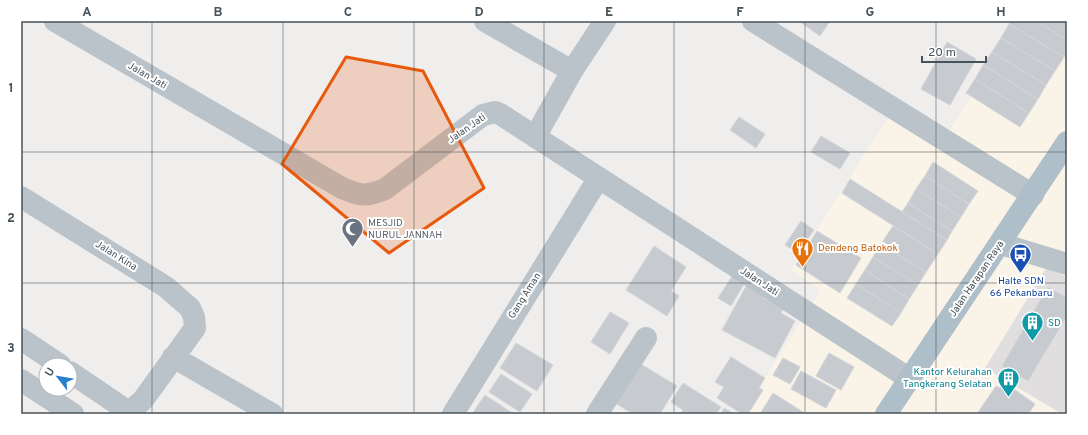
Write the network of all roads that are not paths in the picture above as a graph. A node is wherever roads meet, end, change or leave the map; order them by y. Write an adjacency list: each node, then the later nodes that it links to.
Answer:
1 (55, 21): 6 (street, Jalan Jati)
2 (485, 21): 5 (street)
3 (605, 21): 5 (street)
4 (753, 21): 9 (street)
5 (572, 71): 6 (street)
6 (535, 137): 8 (street, Jalan Jati)
7 (1067, 142): 9 (main road, Jalan Harapan Raya)
8 (598, 179): 18 (street, Jalan Jati); 23 (street, Gang Aman)
9 (1033, 195): 11 (main road, Jalan Harapan Raya)
10 (21, 197): 16 (street, Jalan Kina)
11 (1001, 244): 12 (street); 18 (main road, Jalan Harapan Raya)
12 (1067, 264)
13 (646, 338): 24 (street)
14 (21, 339): 15 (street)
15 (48, 357)
16 (173, 357): 20 (street); 22 (street)
17 (78, 376): 20 (street)
18 (910, 379): 25 (main road, Jalan Harapan Raya)
19 (21, 380): 21 (street)
20 (138, 410)
21 (73, 414)
22 (272, 414)
23 (453, 414)
24 (597, 414)
25 (886, 414)

